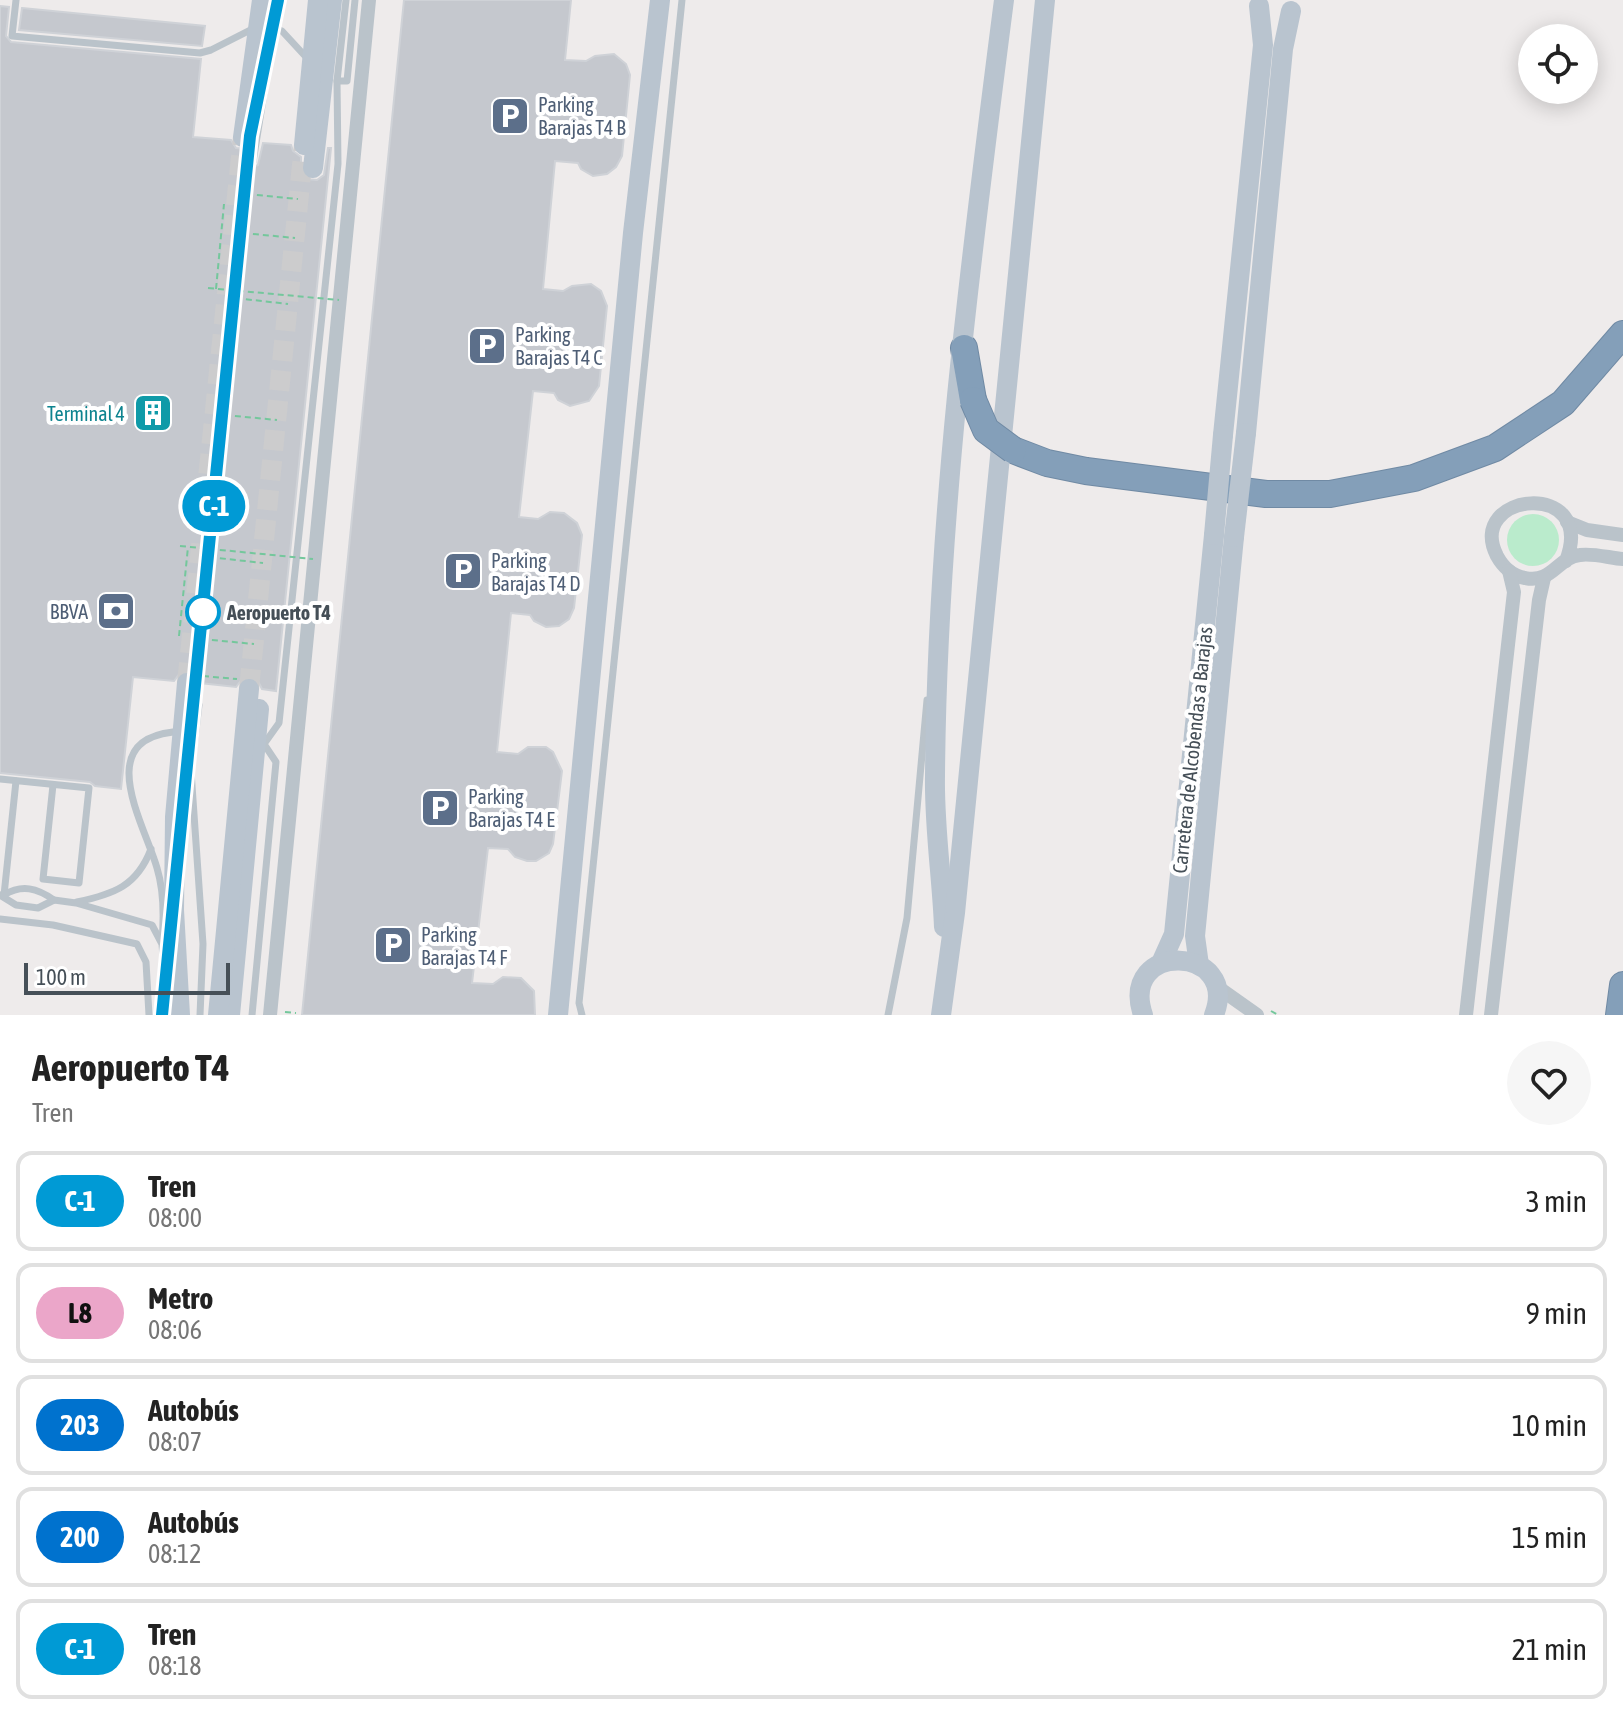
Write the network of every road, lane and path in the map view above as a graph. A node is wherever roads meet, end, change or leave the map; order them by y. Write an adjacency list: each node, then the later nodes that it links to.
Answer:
1 (16, 0): 16 (lane)
2 (262, 0): 18 (street, bridge)
3 (279, 0): 16 (lane)
4 (318, 0): 19 (street, bridge)
5 (332, 0): 17 (street)
6 (346, 0): 17 (lane)
7 (355, 0): 17 (lane)
8 (369, 0): 30 (street)
9 (660, 0): 79 (street)
10 (682, 0): 80 (lane)
11 (1004, 0): 33 (street)
12 (1045, 0): 68 (street)
13 (1310, 0): 15 (street)
14 (1257, 3): 15 (street); 38 (street, bridge)
15 (1291, 11): 38 (street, bridge)
16 (274, 28): 17 (lane); 20 (lane)
17 (330, 83): 21 (street); 77 (lane)
18 (243, 137)
19 (304, 145)
20 (253, 162)
21 (313, 168)
22 (237, 193): 23 (path, bridge)
23 (298, 199)
24 (224, 204): 28 (path)
25 (233, 232): 26 (path, bridge)
26 (295, 238)
27 (208, 288): 28 (path, bridge)
28 (216, 289): 30 (path, bridge)
29 (226, 297): 31 (path, bridge)
30 (339, 300): 42 (street)
31 (288, 304)
32 (1623, 334): 33 (highway, bridge)
33 (964, 348): 48 (street)
34 (215, 414): 35 (path, bridge)
35 (277, 420)
36 (1567, 522): 37 (street); 44 (street); 46 (street)
37 (1623, 535)
38 (1224, 536): 66 (street, Carretera de Alcobendas a Barajas); 67 (street, Carretera de Alcobendas a Barajas)
39 (180, 546): 40 (path, bridge)
40 (188, 547): 42 (path, bridge); 49 (path)
41 (200, 556): 45 (path, bridge)
42 (313, 559): 78 (street)
43 (1623, 559): 44 (street)
44 (1566, 561): 47 (street)
45 (263, 563)
46 (1509, 571): 47 (street); 86 (street)
47 (1544, 578): 87 (street)
48 (942, 589): 68 (street); 81 (lane)
49 (179, 636)
50 (192, 638): 51 (path, bridge)
51 (254, 644)
52 (195, 679): 53 (path, bridge); 73 (street, bridge)
53 (249, 685): 75 (street, bridge)
54 (199, 705): 74 (lane)
55 (259, 709): 76 (street)
56 (173, 732): 60 (lane)
57 (0, 779): 58 (lane)
58 (16, 781): 59 (lane); 61 (lane)
59 (53, 785): 59 (lane)
60 (151, 849): 63 (lane); 65 (lane)
61 (2, 895): 62 (lane); 62 (lane)
62 (54, 900): 63 (lane)
63 (76, 903): 65 (lane)
64 (0, 919): 71 (lane)
65 (162, 944): 72 (lane)
66 (1161, 963): 67 (street); 83 (street, Carretera de Alcobendas a Barajas)
67 (1199, 965): 70 (street)
68 (945, 975): 82 (street)
69 (1623, 985): 88 (highway)
70 (1216, 986): 84 (street); 85 (street)
71 (149, 1015)
72 (167, 1015)
73 (180, 1015)
74 (200, 1015)
75 (218, 1015)
76 (230, 1015)
77 (252, 1015)
78 (270, 1015)
79 (558, 1015)
80 (582, 1015)
81 (888, 1015)
82 (941, 1015)
83 (1143, 1015)
84 (1214, 1015)
85 (1257, 1015)
86 (1466, 1015)
87 (1491, 1015)
88 (1619, 1015)

